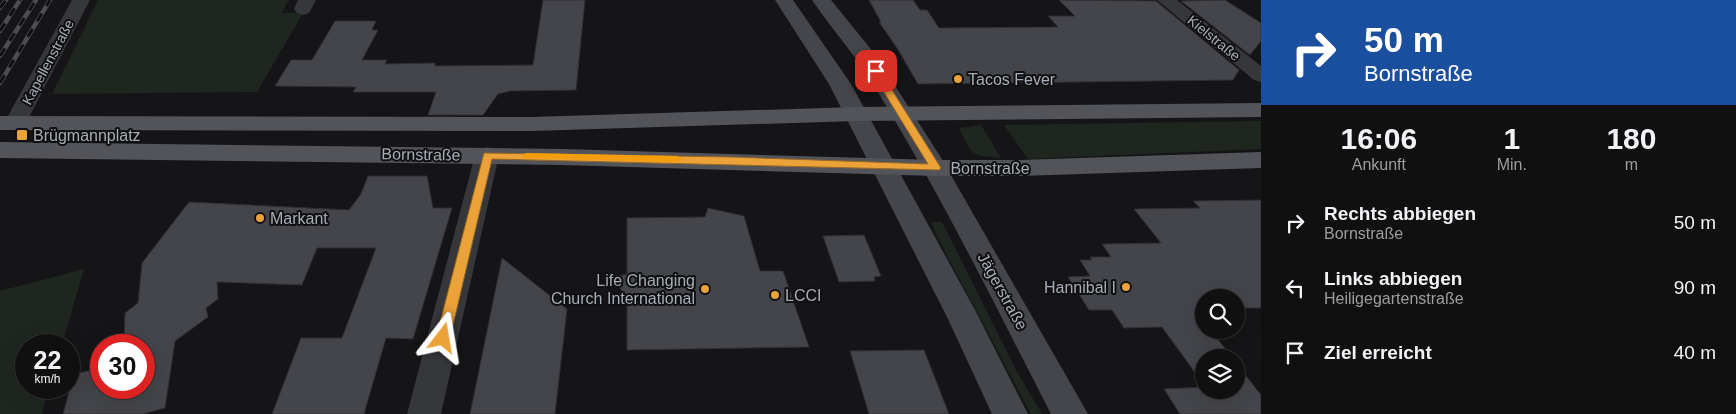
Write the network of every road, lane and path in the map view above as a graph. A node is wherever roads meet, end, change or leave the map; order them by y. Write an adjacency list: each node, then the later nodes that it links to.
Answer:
1 (81, 0): 9 (street, Kapellenstraße)
2 (784, 0): 7 (main road)
3 (821, 0): 8 (main road, Jägerstraße)
4 (1166, 0): 5 (street, Kielstraße)
5 (1261, 76)
6 (1261, 110): 8 (main road, Bornstraße)
7 (856, 114): 8 (main road, Bornstraße); 9 (main road, Bornstraße); 13 (main road)
8 (902, 114): 14 (main road, Jägerstraße)
9 (7, 123)
10 (0, 150): 11 (main road, Bornstraße)
11 (488, 155): 13 (main road, Bornstraße); 15 (street)
12 (1261, 160): 14 (main road, Bornstraße)
13 (883, 167): 14 (main road, Bornstraße); 16 (main road)
14 (936, 168): 17 (main road, Jägerstraße)
15 (424, 414)
16 (1010, 414)
17 (1070, 414)

